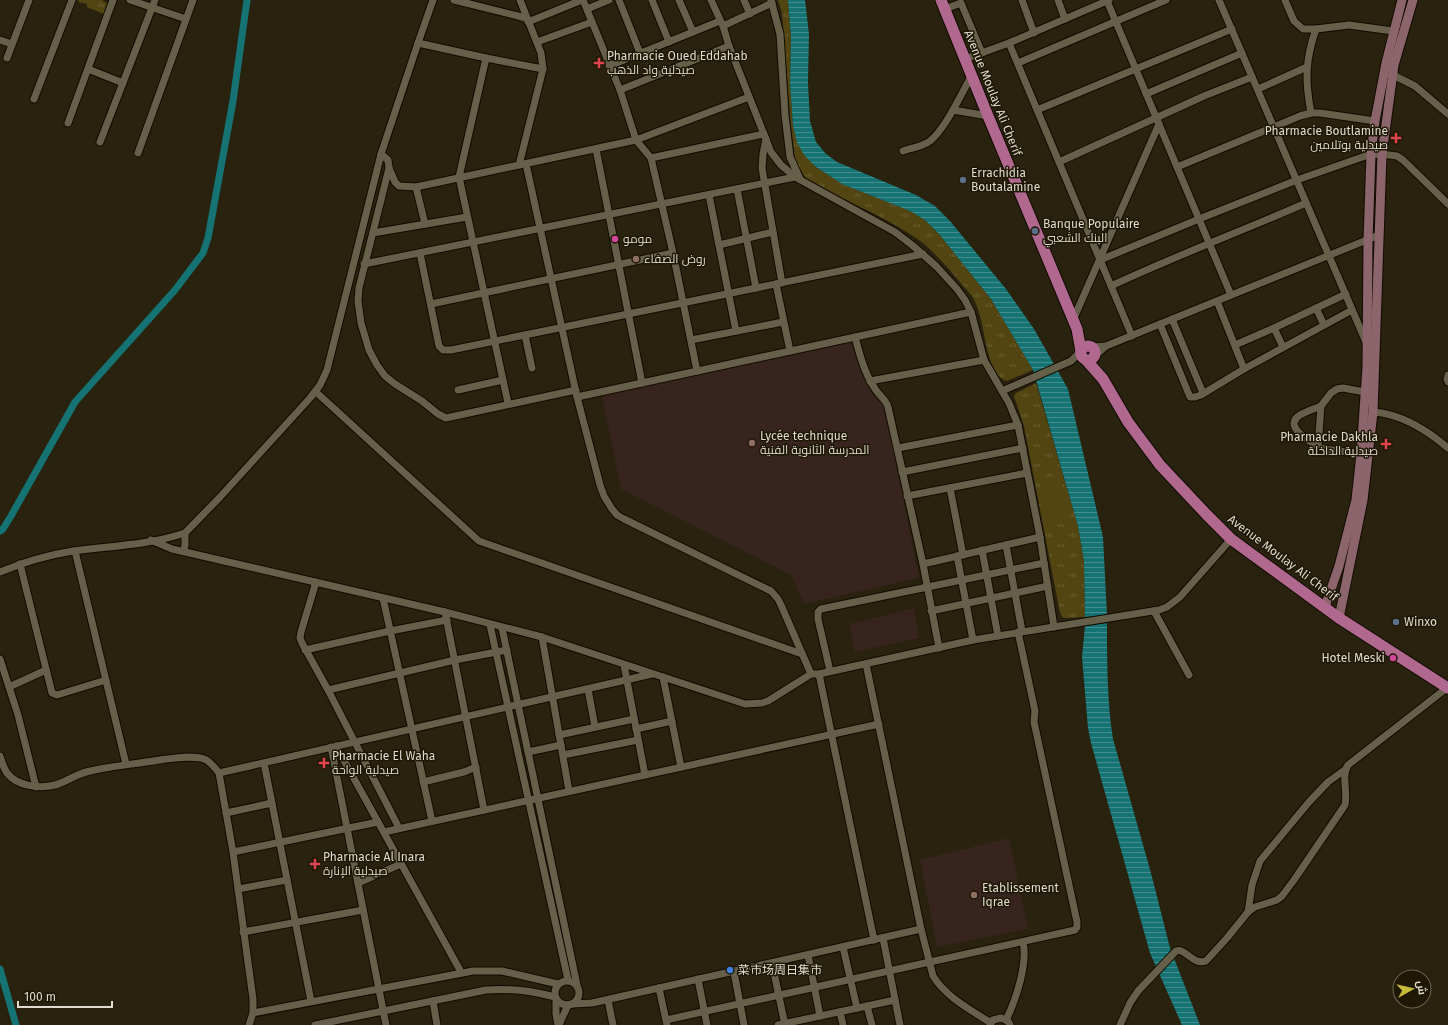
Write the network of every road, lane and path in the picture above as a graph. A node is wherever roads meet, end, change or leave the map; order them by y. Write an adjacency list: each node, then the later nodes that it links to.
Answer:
1 (29, 0): 47 (street)
2 (72, 0): 69 (street)
3 (112, 0): 58 (street)
4 (130, 0): 28 (street)
5 (155, 0): 28 (street)
6 (193, 0): 31 (street)
7 (433, 0): 43 (street)
8 (454, 0): 32 (street)
9 (520, 0): 32 (street)
10 (583, 0): 29 (street); 32 (street)
11 (609, 0): 29 (street)
12 (620, 0): 49 (street)
13 (652, 0): 45 (street)
14 (679, 0): 40 (street)
15 (710, 0): 36 (street)
16 (744, 0): 30 (street)
17 (1022, 0): 41 (street)
18 (1058, 0): 33 (street)
19 (1166, 0): 35 (street)
20 (1219, 0): 37 (street)
21 (1285, 0): 38 (street)
22 (1402, 0): 39 (street)
23 (1413, 0): 61 (street)
24 (960, 1): 27 (street); 50 (street)
25 (1108, 1): 33 (street); 35 (street)
26 (771, 2): 30 (street); 94 (street)
27 (943, 4): 54 (main road, Avenue Moulay Ali Cherif)
28 (153, 8): 31 (street); 64 (street)
29 (588, 9): 34 (street)
30 (750, 14): 36 (street)
31 (186, 19): 84 (street)
32 (527, 20): 44 (street)
33 (1065, 20): 41 (street)
34 (592, 22): 44 (street); 56 (street)
35 (1115, 22): 55 (street); 60 (street)
36 (721, 24): 40 (street); 48 (street)
37 (1232, 29): 51 (street); 60 (street)
38 (1316, 29): 39 (street); 57 (street)
39 (1393, 31): 76 (street)
40 (693, 32): 45 (street)
41 (1034, 33): 46 (street)
42 (0, 40): 47 (street)
43 (418, 42): 53 (street); 85 (street)
44 (537, 42): 59 (street)
45 (669, 42): 49 (street)
46 (1009, 43): 50 (street); 55 (street)
47 (12, 44): 52 (street)
48 (729, 46): 66 (street); 68 (street)
49 (640, 53): 56 (street)
50 (982, 53): 54 (street)
51 (1242, 53): 63 (street); 67 (street)
52 (7, 58)
53 (486, 58): 59 (street); 93 (street)
54 (965, 60): 62 (main road, Avenue Moulay Ali Cherif)
55 (1018, 63): 71 (street)
56 (609, 66): 66 (street)
57 (1307, 67): 65 (street); 72 (street)
58 (88, 69): 64 (street); 77 (street)
59 (543, 69): 90 (street)
60 (1136, 70): 67 (street); 71 (street)
61 (1393, 74): 73 (street); 87 (street)
62 (972, 75): 70 (street); 74 (main road, Avenue Moulay Ali Cherif)
63 (1252, 77): 65 (street); 75 (street)
64 (123, 83): 81 (street)
65 (1258, 89): 78 (street)
66 (620, 90): 80 (street)
67 (1146, 94): 75 (street)
68 (749, 97): 79 (street); 80 (street)
69 (34, 99)
70 (953, 110): 74 (street); 83 (street)
71 (1037, 110): 89 (street)
72 (1311, 113): 76 (street); 78 (street)
73 (1448, 114)
74 (988, 116): 141 (main road, Avenue Moulay Ali Cherif)
75 (1158, 121): 89 (street); 91 (street); 120 (street)
76 (1375, 121): 86 (street)
77 (68, 123)
78 (1274, 126): 91 (street); 95 (street)
79 (765, 137): 88 (street); 94 (street); 96 (street)
80 (636, 140): 82 (street); 88 (street)
81 (100, 142)
82 (596, 149): 90 (street); 103 (street)
83 (903, 150)
84 (138, 153)
85 (381, 154): 92 (street); 169 (street)
86 (1371, 154): 87 (street); 95 (street); 112 (street)
87 (1382, 154): 102 (street); 110 (street)
88 (651, 158): 101 (street)
89 (1059, 162): 120 (street)
90 (522, 165): 93 (street); 107 (street)
91 (1177, 167): 105 (street)
92 (389, 168): 97 (street); 109 (street)
93 (459, 177): 97 (street); 104 (street)
94 (798, 178): 96 (street); 118 (street)
95 (1297, 180): 100 (street); 105 (street)
96 (764, 184): 98 (street); 108 (street)
97 (416, 187): 106 (street)
98 (737, 189): 99 (street); 111 (street)
99 (709, 195): 101 (street); 114 (street)
100 (1306, 203): 115 (street); 119 (street)
101 (662, 204): 103 (street); 117 (street)
102 (1448, 204)
103 (609, 215): 107 (street); 122 (street)
104 (468, 217): 106 (street); 113 (street)
105 (1199, 219): 115 (street); 120 (street)
106 (425, 224): 109 (street)
107 (540, 229): 113 (street); 123 (street)
108 (773, 232): 111 (street); 124 (street)
109 (373, 234): 121 (street)
110 (1379, 235): 112 (street); 175 (street)
111 (746, 238): 114 (street); 126 (street)
112 (1368, 240): 119 (street); 151 (street)
113 (473, 242): 116 (street); 127 (street)
114 (719, 244): 128 (street)
115 (1209, 244): 125 (street); 130 (street)
116 (420, 253): 121 (street); 133 (street)
117 (673, 253): 122 (street); 132 (street)
118 (923, 254): 124 (street); 136 (street)
119 (1329, 255): 129 (street); 130 (street)
120 (1100, 259): 125 (street); 141 (street)
121 (364, 264): 173 (street)
122 (619, 264): 123 (street); 137 (street)
123 (551, 278): 127 (street); 143 (street)
124 (779, 284): 126 (street); 139 (street)
125 (1111, 286): 147 (street)
126 (756, 288): 128 (street)
127 (484, 292): 133 (street); 150 (street)
128 (728, 294): 132 (street); 145 (street)
129 (1346, 294): 134 (street); 135 (street)
130 (1231, 295): 131 (street)
131 (1217, 301): 138 (street); 152 (street)
132 (682, 303): 137 (street); 149 (street)
133 (431, 304): 150 (street)
134 (1316, 308): 142 (street); 144 (street)
135 (1352, 310): 142 (street); 151 (street)
136 (971, 312): 148 (street); 156 (street)
137 (629, 314): 143 (street); 166 (street)
138 (1172, 319): 140 (street); 157 (street)
139 (783, 322): 145 (street); 154 (street)
140 (1160, 324): 147 (street); 159 (street)
141 (1075, 325): 155 (main road, Avenue Moulay Ali Cherif)
142 (1324, 325): 153 (street)
143 (562, 328): 146 (street); 171 (street)
144 (1274, 328): 152 (street); 153 (street)
145 (736, 331): 149 (street)
146 (525, 335): 150 (street); 158 (street)
147 (1132, 336): 155 (street)
148 (855, 337): 154 (street); 164 (street)
149 (691, 340): 161 (street)
150 (495, 342): 163 (street)
151 (1367, 344): 170 (street)
152 (1235, 345): 160 (street)
153 (1283, 347): 160 (street)
154 (790, 351): 161 (street)
155 (1089, 354): 168 (street); 188 (main road, Avenue Moulay Ali Cherif)
156 (984, 360): 164 (street); 168 (street)
157 (1190, 362): 159 (street); 172 (street)
158 (532, 368)
159 (1178, 368): 172 (street)
160 (1244, 368): 172 (street)
161 (697, 371): 166 (street)
162 (1448, 375): 165 (street)
163 (503, 380): 167 (street); 173 (street)
164 (870, 381): 178 (street)
165 (1448, 382)
166 (642, 383): 171 (street)
167 (458, 390)
168 (1002, 391): 176 (street)
169 (316, 392): 186 (street); 227 (street)
170 (1365, 392): 174 (street); 181 (street)
171 (576, 393): 173 (street); 227 (street)
172 (1203, 393)
173 (508, 404)
174 (1321, 406): 177 (street); 177 (street)
175 (1373, 412): 180 (street); 213 (street)
176 (1018, 425): 178 (street); 179 (street)
177 (1318, 447): 181 (street)
178 (898, 448): 182 (street)
179 (1023, 448): 182 (street); 183 (street)
180 (1448, 448)
181 (1360, 454): 209 (street)
182 (902, 472): 185 (street)
183 (1027, 473): 184 (street); 187 (street)
184 (950, 488): 185 (street); 194 (street)
185 (907, 496): 197 (street)
186 (185, 533): 189 (street); 191 (street)
187 (1040, 537): 190 (street); 195 (street)
188 (1231, 538): 209 (main road, Avenue Moulay Ali Cherif); 211 (street)
189 (150, 540): 191 (street); 193 (street)
190 (1006, 545): 192 (street); 198 (street)
191 (184, 550): 202 (street)
192 (982, 550): 194 (street); 200 (street)
193 (75, 551): 196 (street); 240 (street)
194 (960, 555): 197 (street); 201 (street)
195 (1044, 563): 198 (street); 203 (street)
196 (20, 564): 199 (street); 232 (street)
197 (922, 564): 204 (street)
198 (1011, 570): 200 (street); 205 (street)
199 (0, 572)
200 (986, 575): 201 (street); 207 (street)
201 (962, 580): 204 (street); 208 (street)
202 (316, 582): 206 (street); 224 (street)
203 (1048, 586): 205 (street); 216 (street)
204 (927, 587): 210 (street); 233 (street)
205 (1015, 593): 207 (street); 219 (street)
206 (383, 598): 212 (street); 218 (street)
207 (991, 598): 208 (street); 220 (street)
208 (966, 603): 210 (street); 222 (street)
209 (1325, 607): 213 (main road, Avenue Moulay Ali Cherif)
210 (931, 610): 223 (street)
211 (1154, 611): 216 (street); 238 (street)
212 (445, 612): 214 (street); 215 (street)
213 (1339, 618): 243 (main road, Avenue Moulay Ali Cherif)
214 (447, 620): 218 (street); 229 (street)
215 (490, 625): 217 (street); 226 (street)
216 (1054, 627): 219 (street)
217 (502, 628): 221 (street); 225 (street)
218 (390, 631): 224 (street); 234 (street)
219 (1020, 632): 220 (street); 298 (street)
220 (998, 636): 222 (street)
221 (542, 637): 231 (street); 246 (street)
222 (973, 640): 223 (street)
223 (939, 648): 230 (street)
224 (304, 650): 245 (street)
225 (507, 650): 226 (street); 247 (street)
226 (496, 652): 229 (street); 248 (street)
227 (802, 654): 236 (street)
228 (0, 659): 242 (street)
229 (455, 660): 234 (street); 249 (street)
230 (866, 664): 233 (street); 252 (street)
231 (624, 665): 235 (street); 241 (street)
232 (46, 670): 240 (street); 242 (street)
233 (830, 671): 237 (street)
234 (399, 673): 245 (street); 254 (street)
235 (654, 674): 239 (street); 241 (street)
236 (811, 674): 237 (street); 239 (street)
237 (819, 674): 256 (street)
238 (1189, 675)
239 (663, 677): 251 (street)
240 (106, 680): 266 (street)
241 (627, 680): 244 (street); 250 (street)
242 (9, 687): 273 (street)
243 (1448, 688): 269 (street)
244 (588, 689): 246 (street); 253 (street)
245 (328, 690): 259 (street)
246 (552, 697): 247 (street); 257 (street)
247 (518, 705): 248 (street); 262 (street)
248 (508, 707): 249 (street); 276 (street)
249 (466, 717): 254 (street); 267 (street)
250 (634, 719): 253 (street); 255 (street)
251 (672, 721): 255 (street); 268 (street)
252 (879, 724): 256 (street); 294 (street)
253 (595, 727): 257 (street)
254 (412, 729): 259 (street); 272 (street)
255 (636, 729): 258 (street)
256 (832, 734): 268 (street); 297 (street)
257 (559, 735): 260 (street)
258 (638, 740): 264 (street); 271 (street)
259 (355, 742): 261 (street); 282 (street)
260 (561, 745): 262 (street); 264 (street)
261 (334, 747): 265 (street); 281 (street); 283 (street)
262 (528, 752): 275 (street)
263 (0, 756): 273 (street)
264 (563, 756): 274 (street)
265 (264, 763): 270 (street); 277 (street)
266 (126, 764): 270 (street); 273 (street)
267 (476, 767): 272 (street); 278 (street)
268 (681, 767): 271 (street)
269 (1346, 769): 292 (street); 292 (street)
270 (219, 773): 279 (street)
271 (645, 775): 274 (street)
272 (423, 782): 280 (street)
273 (36, 786)
274 (569, 791): 275 (street)
275 (538, 798): 276 (street); 310 (street)
276 (528, 800): 278 (street); 308 (street)
277 (272, 804): 279 (street); 285 (street)
278 (484, 810): 280 (street)
279 (226, 813): 286 (street)
280 (432, 821): 282 (street)
281 (378, 822): 283 (street); 284 (street)
282 (399, 828): 284 (street)
283 (347, 829): 285 (street); 289 (street)
284 (384, 832): 287 (street)
285 (280, 843): 286 (street); 288 (street)
286 (233, 852): 290 (street)
287 (401, 864): 289 (street); 304 (street)
288 (287, 880): 290 (street); 293 (street)
289 (358, 883): 291 (street)
290 (238, 889): 295 (street)
291 (363, 910): 293 (street); 313 (street)
292 (1248, 912): 347 (street)
293 (295, 923): 295 (street); 319 (street)
294 (922, 929): 296 (street); 301 (street)
295 (243, 932): 329 (street)
296 (883, 938): 297 (street); 303 (street)
297 (874, 940): 299 (street)
298 (1023, 942): 301 (street); 332 (street)
299 (843, 947): 300 (street); 307 (street)
300 (808, 955): 302 (street); 311 (street)
301 (930, 962): 303 (street); 334 (street)
302 (772, 963): 305 (street); 315 (street)
303 (889, 971): 307 (street); 318 (street)
304 (461, 972): 309 (street); 313 (street)
305 (734, 972): 306 (street); 323 (street)
306 (698, 979): 312 (street); 327 (street)
307 (850, 979): 311 (street); 325 (street)
308 (568, 980): 309 (street); 310 (street)
309 (558, 984): 316 (street)
310 (576, 985): 314 (street)
311 (815, 987): 315 (street); 330 (street)
312 (659, 988): 317 (street); 333 (street)
313 (378, 989): 319 (street); 326 (street)
314 (579, 995): 321 (street); 322 (street)
315 (778, 995): 323 (street); 343 (street)
316 (555, 998): 320 (street); 322 (street); 339 (street)
317 (608, 1000): 321 (street); 340 (street)
318 (895, 1000): 324 (street); 346 (street)
319 (311, 1001): 329 (street)
320 (433, 1001): 326 (street); 338 (street)
321 (592, 1003): 322 (street)
322 (570, 1004): 339 (street)
323 (740, 1004): 327 (street); 342 (street)
324 (868, 1006): 325 (street); 345 (street)
325 (857, 1008): 328 (street)
326 (383, 1011): 336 (street); 337 (street)
327 (704, 1012): 333 (street); 341 (street)
328 (840, 1012): 330 (street); 344 (street)
329 (253, 1013): 335 (street)
330 (820, 1016): 331 (street)
331 (813, 1021): 343 (street)
332 (1008, 1022): 334 (street)
333 (667, 1023)
334 (990, 1024)
335 (249, 1025)
336 (317, 1025)
337 (386, 1025)
338 (438, 1025)
339 (558, 1025)
340 (613, 1025)
341 (707, 1025)
342 (744, 1025)
343 (782, 1025)
344 (843, 1025)
345 (872, 1025)
346 (900, 1025)
347 (1120, 1025)

